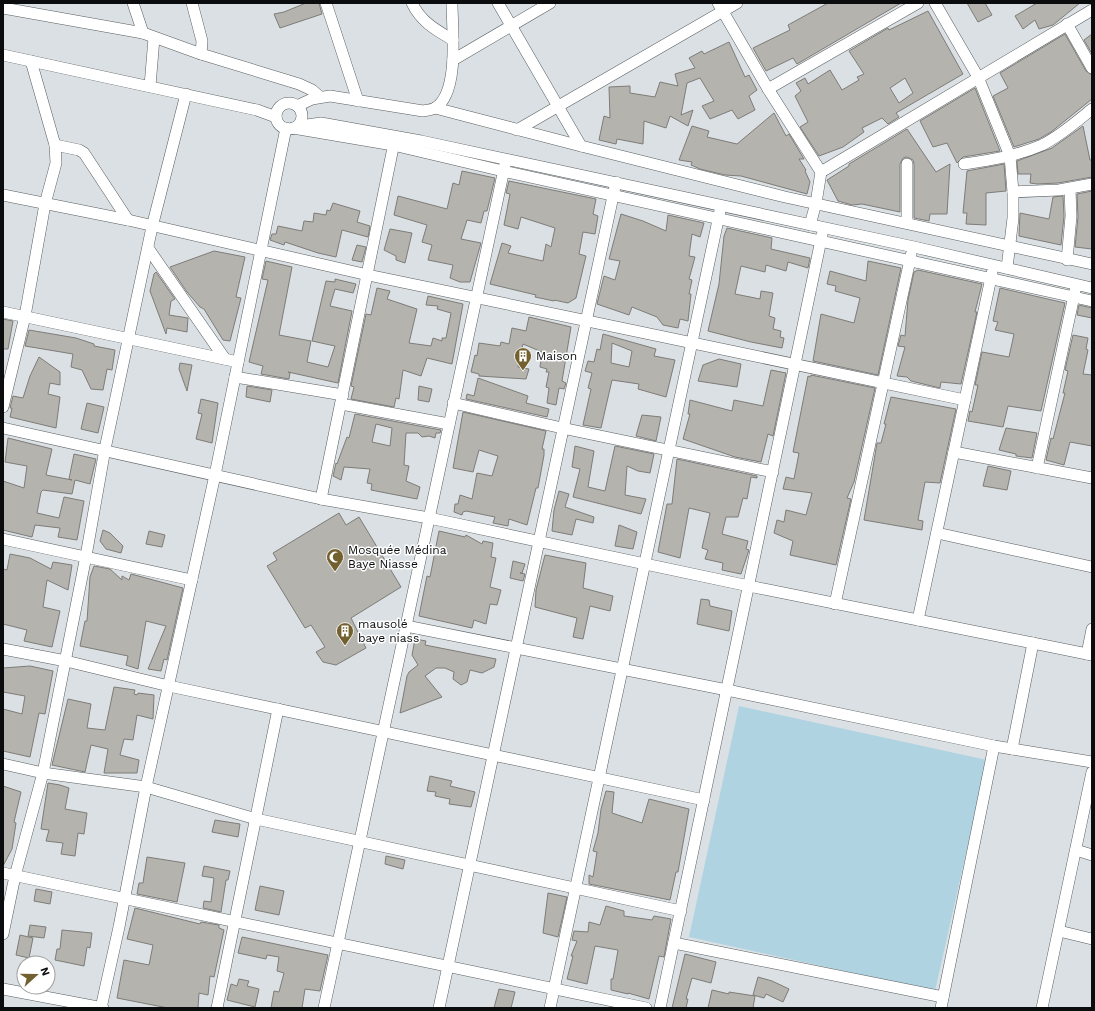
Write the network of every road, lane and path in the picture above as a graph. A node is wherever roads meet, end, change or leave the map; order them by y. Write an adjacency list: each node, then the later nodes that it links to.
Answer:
1 (133, 3): 16 (street)
2 (192, 3): 18 (street)
3 (326, 3): 28 (street)
4 (412, 3): 17 (street)
5 (452, 3): 17 (street)
6 (498, 3): 15 (street)
7 (550, 3): 15 (street)
8 (737, 3): 11 (street)
9 (918, 3): 25 (street)
10 (935, 3): 23 (street)
11 (721, 7): 25 (street); 29 (street)
12 (3, 8): 16 (street)
13 (1092, 10): 14 (street)
14 (1066, 24): 22 (street); 23 (street)
15 (511, 26): 20 (street); 29 (street)
16 (149, 35): 18 (street); 24 (street)
17 (452, 40): 20 (street)
18 (202, 54): 27 (street)
19 (6, 58): 21 (street)
20 (453, 60): 30 (street)
21 (31, 61): 24 (street); 38 (street)
22 (1092, 68)
23 (978, 77): 40 (street); 44 (street)
24 (150, 86): 26 (street)
25 (768, 89): 44 (street)
26 (186, 94): 33 (street); 58 (street)
27 (320, 97): 28 (street); 31 (street)
28 (358, 101): 30 (street)
29 (558, 106): 36 (street); 39 (street)
30 (435, 108): 36 (street)
31 (300, 109): 33 (street); 34 (street); 35 (street)
32 (1092, 109): 40 (street)
33 (277, 112): 35 (street)
34 (321, 123): 35 (street); 37 (street)
35 (292, 128): 37 (street); 64 (street)
36 (517, 130): 39 (street)
37 (394, 140): 43 (street); 70 (street)
38 (55, 145): 52 (street); 55 (street)
39 (581, 146): 51 (street)
40 (1010, 156): 42 (street); 48 (street)
41 (907, 164): 56 (street)
42 (964, 164)
43 (504, 166): 45 (street); 50 (street); 75 (street)
44 (821, 172): 51 (street)
45 (616, 182): 50 (street); 53 (street)
46 (1092, 184): 47 (street)
47 (1070, 189): 48 (street); 66 (street)
48 (1013, 192): 61 (street)
49 (3, 195): 52 (street)
50 (613, 195): 54 (street); 79 (street)
51 (816, 203): 56 (street); 57 (street)
52 (45, 204): 55 (street); 78 (street)
53 (721, 206): 54 (street); 57 (street)
54 (717, 218): 60 (street); 81 (street)
55 (128, 220): 58 (street)
56 (907, 223): 61 (street)
57 (810, 225): 59 (street)
58 (152, 227): 63 (street); 64 (street)
59 (823, 228): 60 (street); 62 (street)
60 (822, 241): 65 (street); 84 (street)
61 (1010, 246): 66 (street); 69 (street)
62 (914, 247): 65 (street); 68 (street)
63 (148, 248): 80 (street); 82 (street)
64 (262, 251): 70 (street); 83 (street)
65 (910, 260): 71 (street); 86 (street)
66 (1068, 260): 67 (street)
67 (1092, 264)
68 (993, 265): 69 (street); 71 (street)
69 (1006, 268): 72 (street)
70 (368, 275): 75 (street); 87 (street)
71 (991, 278): 74 (street); 88 (street)
72 (1076, 284): 73 (street); 74 (street)
73 (1092, 288)
74 (1073, 296): 76 (street); 97 (street)
75 (476, 298): 79 (street); 89 (street)
76 (1092, 301)
77 (3, 312): 78 (street)
78 (26, 316): 80 (street); 90 (street)
79 (586, 321): 81 (street); 93 (street)
80 (129, 338): 82 (street); 94 (street)
81 (691, 343): 84 (street); 95 (street)
82 (225, 359): 83 (street)
83 (238, 362): 85 (street)
84 (796, 365): 86 (street); 98 (street)
85 (235, 376): 87 (street); 99 (street)
86 (883, 383): 88 (street); 111 (street)
87 (342, 399): 91 (street); 101 (street)
88 (965, 400): 96 (street)
89 (453, 403): 91 (street); 93 (street)
90 (3, 407)
91 (449, 424): 102 (street)
92 (3, 428): 94 (street)
93 (562, 428): 95 (street); 105 (street)
94 (105, 449): 99 (street); 106 (street)
95 (669, 449): 98 (street); 107 (street)
96 (954, 452): 97 (street); 103 (street)
97 (1037, 468): 100 (street)
98 (773, 472): 110 (street)
99 (215, 475): 101 (street); 109 (street)
100 (1092, 478)
101 (321, 499): 102 (street)
102 (429, 518): 105 (street); 113 (street)
103 (937, 533): 108 (street); 112 (street)
104 (3, 539): 106 (street)
105 (539, 542): 107 (street); 116 (street)
106 (86, 556): 109 (street); 119 (street)
107 (645, 564): 110 (street); 120 (street)
108 (1092, 567)
109 (192, 580): 121 (street)
110 (749, 586): 111 (street); 122 (street)
111 (835, 604): 112 (street)
112 (918, 620): 115 (street)
113 (406, 626): 116 (street); 124 (street)
114 (1092, 629): 118 (street)
115 (1033, 644): 118 (street); 126 (street)
116 (516, 648): 120 (street); 127 (street)
117 (3, 649): 119 (street)
118 (1090, 655)
119 (66, 661): 121 (street); 131 (street)
120 (622, 669): 122 (street); 132 (street)
121 (169, 686): 123 (street); 133 (street)
122 (727, 690): 125 (street); 134 (street)
123 (278, 709): 124 (street); 135 (street)
124 (383, 731): 127 (street); 136 (street)
125 (994, 746): 126 (street); 154 (street)
126 (1012, 749): 128 (street)
127 (493, 755): 132 (street); 139 (street)
128 (1092, 762)
129 (3, 764): 131 (street)
130 (1092, 772): 137 (street)
131 (43, 773): 133 (street); 141 (street)
132 (600, 777): 134 (street); 142 (street)
133 (146, 788): 135 (street); 143 (street)
134 (704, 800): 144 (street)
135 (256, 819): 136 (street); 145 (street)
136 (360, 841): 139 (street); 150 (street)
137 (1076, 850): 138 (street); 146 (street)
138 (1092, 855)
139 (470, 865): 142 (street); 151 (street)
140 (3, 873): 141 (street)
141 (15, 876): 143 (street); 147 (street)
142 (576, 889): 144 (street); 153 (street)
143 (124, 898): 145 (street); 155 (street)
144 (681, 911): 149 (street)
145 (234, 922): 150 (street); 156 (street)
146 (1059, 931): 148 (street); 162 (street)
147 (3, 934)
148 (1092, 939)
149 (674, 942): 154 (street); 161 (street)
150 (338, 943): 151 (street); 157 (street)
151 (448, 966): 153 (street); 158 (street)
152 (3, 989): 155 (street)
153 (555, 989): 159 (street); 160 (street)
154 (942, 1002)
155 (102, 1008)
156 (217, 1008)
157 (324, 1008)
158 (439, 1008)
159 (550, 1008)
160 (646, 1008)
161 (660, 1008)
162 (1042, 1008)

